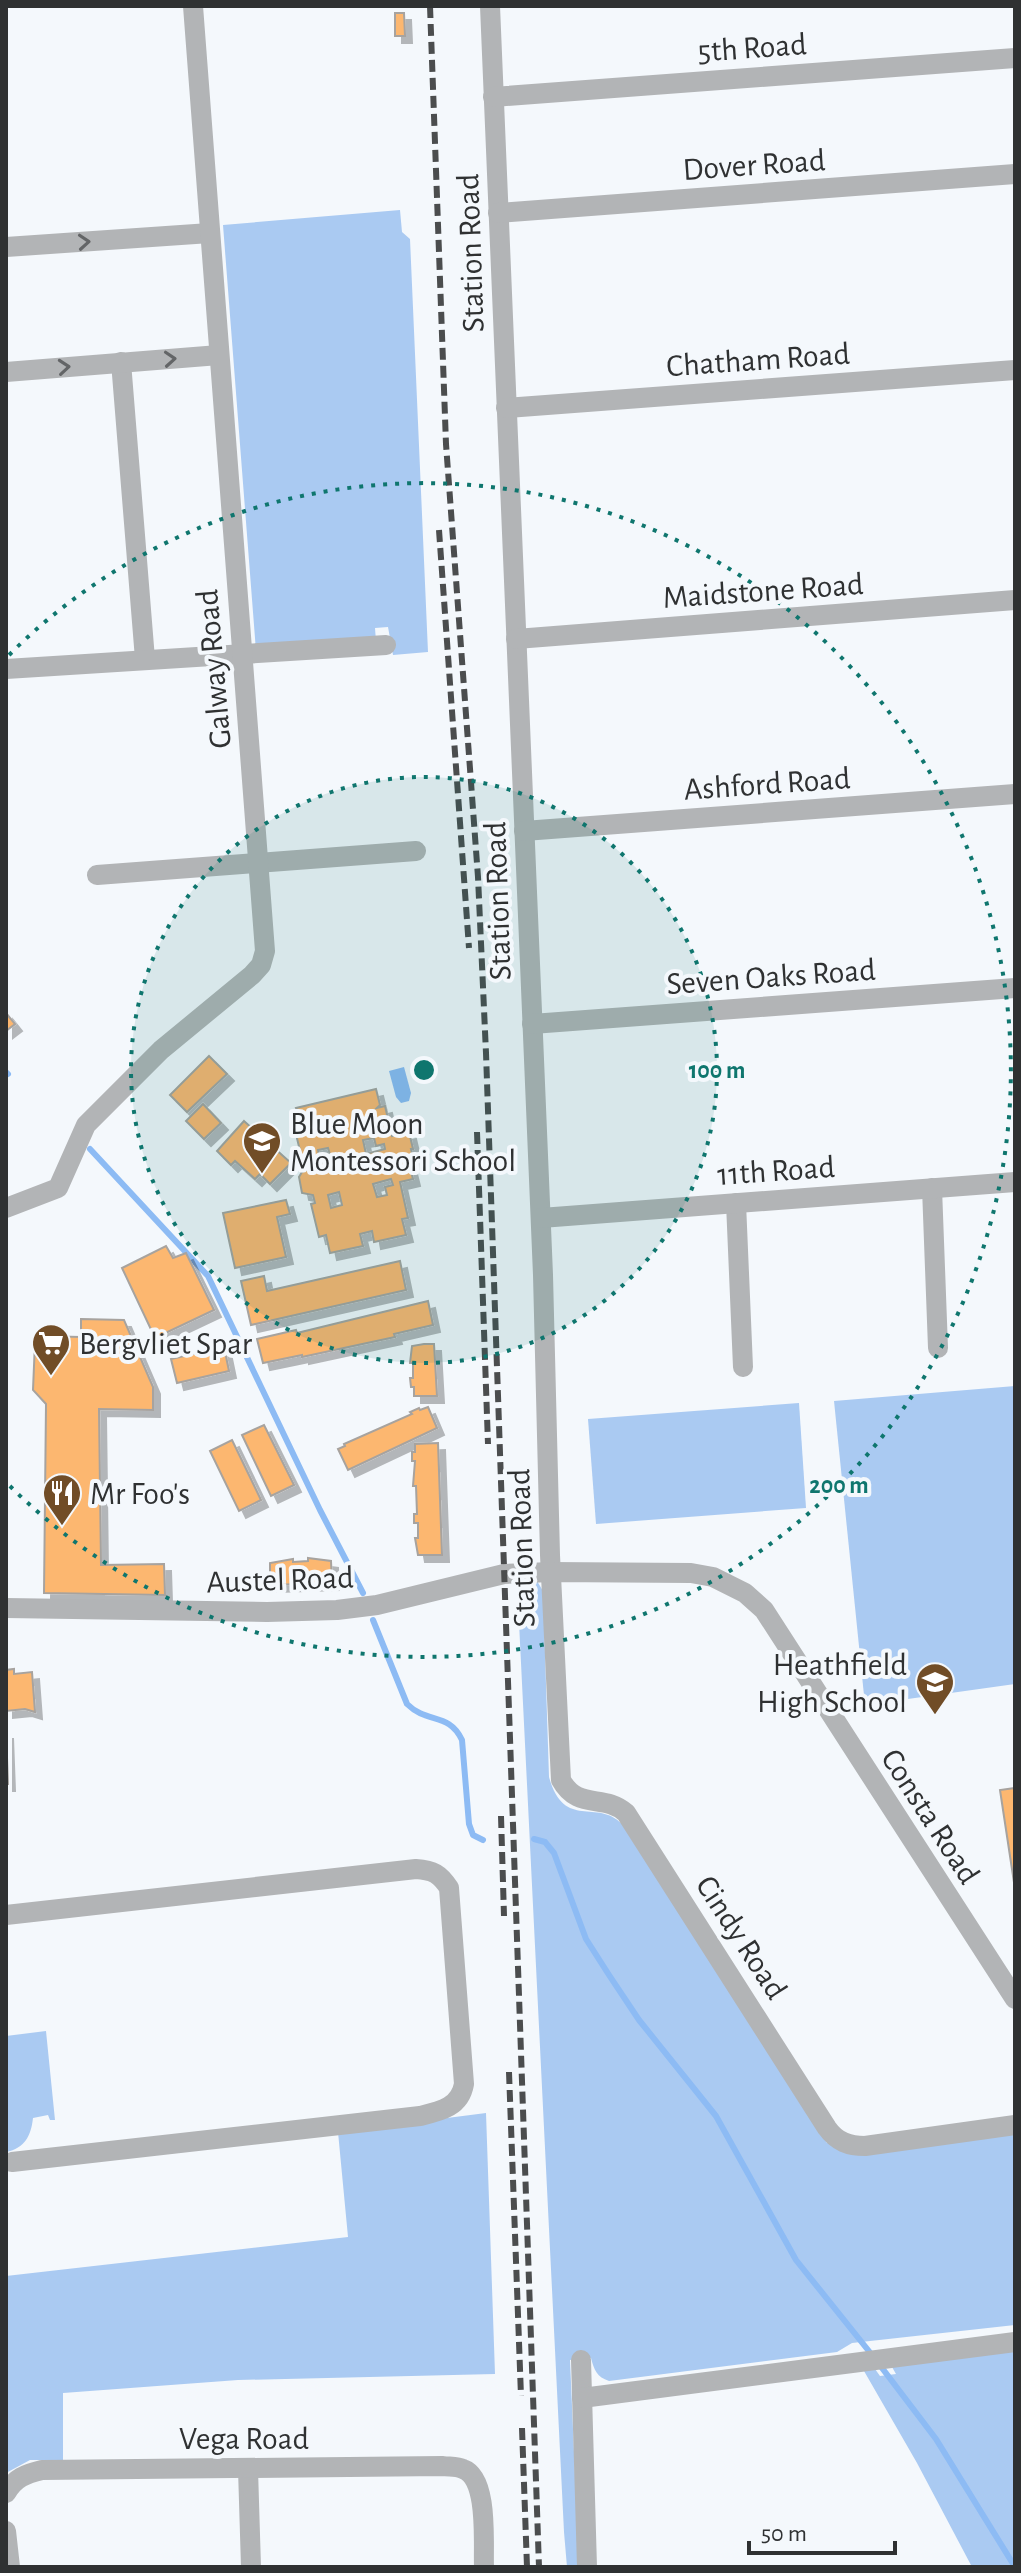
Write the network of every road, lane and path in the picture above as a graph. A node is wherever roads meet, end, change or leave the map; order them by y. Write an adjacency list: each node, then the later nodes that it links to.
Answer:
1 (193, 6): 7 (street, Galway Road)
2 (490, 6): 4 (street, Station Road)
3 (1015, 58): 4 (street, 5th Road)
4 (493, 97): 6 (street, Station Road)
5 (1015, 174): 6 (street, Dover Road)
6 (498, 213): 13 (street, Station Road)
7 (210, 233): 8 (street, one-way to 7); 9 (street, Galway Road)
8 (6, 247)
9 (219, 355): 10 (street, one-way to 9); 17 (street, Galway Road)
10 (121, 362): 12 (street, one-way to 10); 18 (street)
11 (1015, 370): 13 (street, Chatham Road)
12 (6, 372)
13 (506, 408): 15 (street, Station Road)
14 (1015, 600): 15 (street, Maidstone Road)
15 (516, 639): 21 (street, Station Road)
16 (386, 645): 17 (street)
17 (242, 655): 18 (street); 23 (street, Galway Road)
18 (145, 659): 19 (street)
19 (6, 669)
20 (1015, 794): 21 (street, Ashford Road)
21 (524, 831): 26 (street, Station Road)
22 (416, 851): 23 (street)
23 (259, 863): 24 (street); 30 (street, Galway Road)
24 (97, 875)
25 (1015, 988): 26 (street, Seven Oaks Road)
26 (532, 1024): 31 (street, Station Road)
27 (1015, 1182): 28 (street, 11th Road)
28 (932, 1188): 29 (street, 11th Road); 32 (street)
29 (736, 1203): 31 (street, 11th Road); 33 (street)
30 (6, 1208)
31 (541, 1218): 34 (street, Station Road)
32 (938, 1348)
33 (743, 1367)
34 (551, 1572): 35 (street, Austel Road); 36 (street, Station Road); 38 (street, Consta Road)
35 (6, 1608)
36 (568, 1791): 39 (street, Cindy Road)
37 (6, 1915): 40 (street)
38 (1015, 1999)
39 (1015, 2125)
40 (12, 2162)
41 (1015, 2342): 43 (street)
42 (581, 2360): 43 (street)
43 (582, 2398): 50 (street)
44 (248, 2469): 45 (street, Vega Road); 48 (street); 49 (street, Vega Road)
45 (10, 2487)
46 (6, 2531): 47 (street)
47 (10, 2567)
48 (251, 2567)
49 (484, 2567)
50 (587, 2567)

